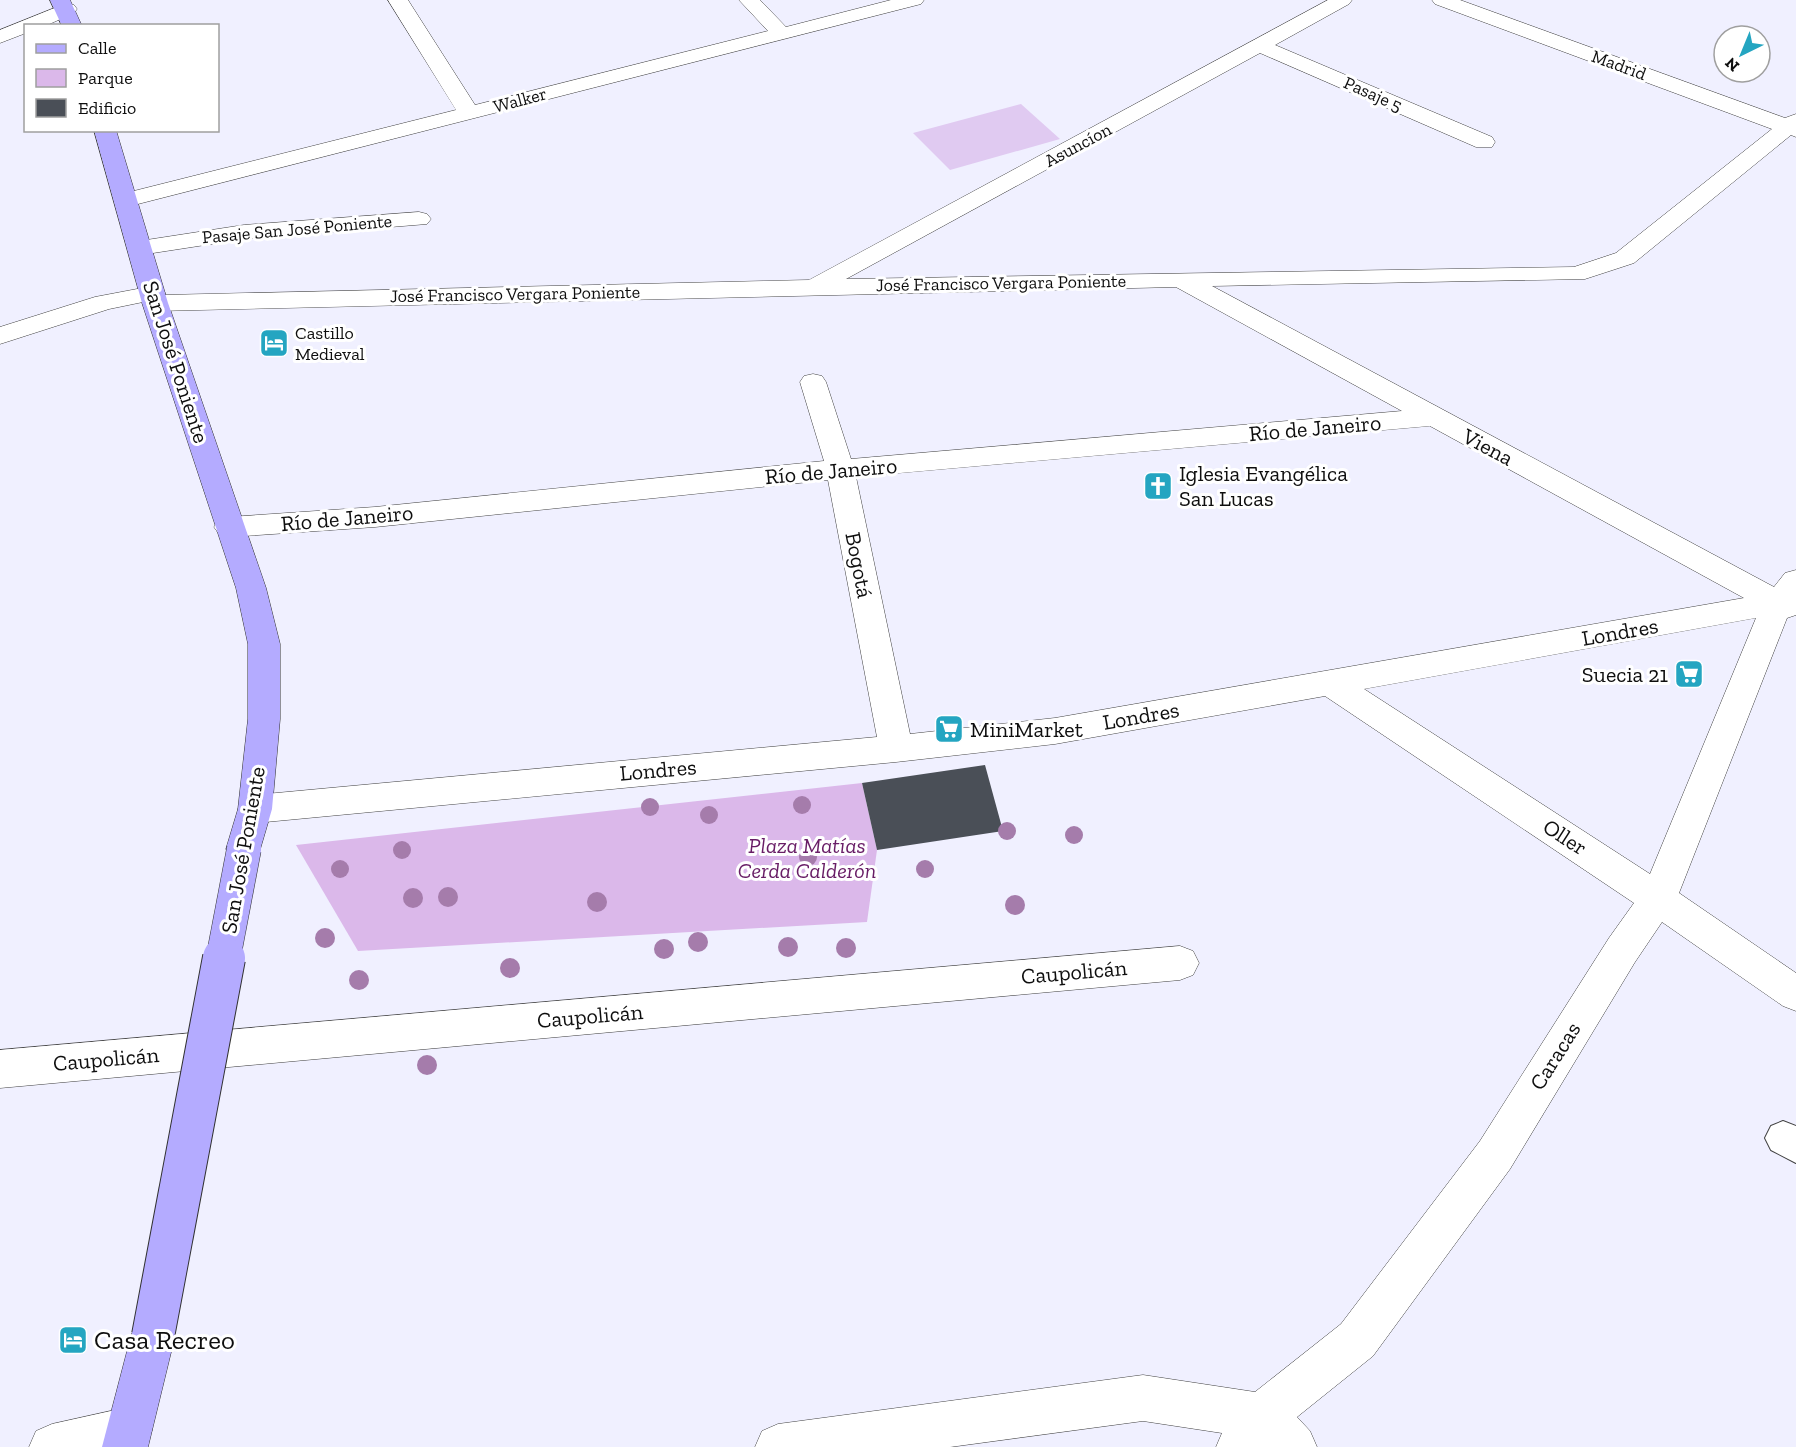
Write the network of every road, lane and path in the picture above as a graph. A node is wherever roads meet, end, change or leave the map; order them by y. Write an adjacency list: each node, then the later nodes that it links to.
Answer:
1 (398, 0): 12 (street)
2 (748, 0): 9 (street)
3 (914, 0): 9 (street, Walker)
4 (1342, 0): 11 (street, Asuncíon)
5 (1442, 0): 13 (street, Madrid)
6 (66, 12): 7 (street)
7 (32, 24)
8 (24, 27): 10 (street)
9 (780, 32): 12 (street, Walker)
10 (0, 37)
11 (1261, 46): 15 (street, Pasaje 5); 20 (street, Asuncíon)
12 (469, 113): 16 (street, Walker)
13 (1794, 126): 19 (street, José Francisco Vergara Poniente)
14 (106, 132): 16 (street, San José Poniente)
15 (1484, 142)
16 (126, 200): 18 (street, San José Poniente)
17 (419, 219): 18 (street, Pasaje San José Poniente)
18 (140, 248): 21 (street, San José Poniente)
19 (1181, 279): 20 (street, José Francisco Vergara Poniente); 24 (street, Viena)
20 (813, 288): 21 (street, José Francisco Vergara Poniente)
21 (154, 298): 22 (street, José Francisco Vergara Poniente); 26 (street, San José Poniente)
22 (0, 336)
23 (813, 382): 25 (street, Bogotá)
24 (1433, 417): 25 (street, Río de Janeiro); 27 (street, Viena)
25 (840, 469): 26 (street, Río de Janeiro); 29 (street, Bogotá)
26 (229, 527): 30 (street, San José Poniente)
27 (1790, 599): 28 (street, Londres); 31 (street, Caracas)
28 (1332, 684): 29 (street, Londres); 31 (street, Oller)
29 (896, 749): 30 (street, Londres)
30 (255, 809): 36 (street, San José Poniente, bridge)
31 (1658, 899): 33 (street, Oller); 35 (street, Caracas)
32 (1180, 963): 34 (street, Caupolicán)
33 (1796, 994)
34 (0, 1069)
35 (1250, 1432): 38 (street); 39 (street)
36 (127, 1439): 37 (street)
37 (52, 1447)
38 (778, 1447)
39 (1294, 1447)

